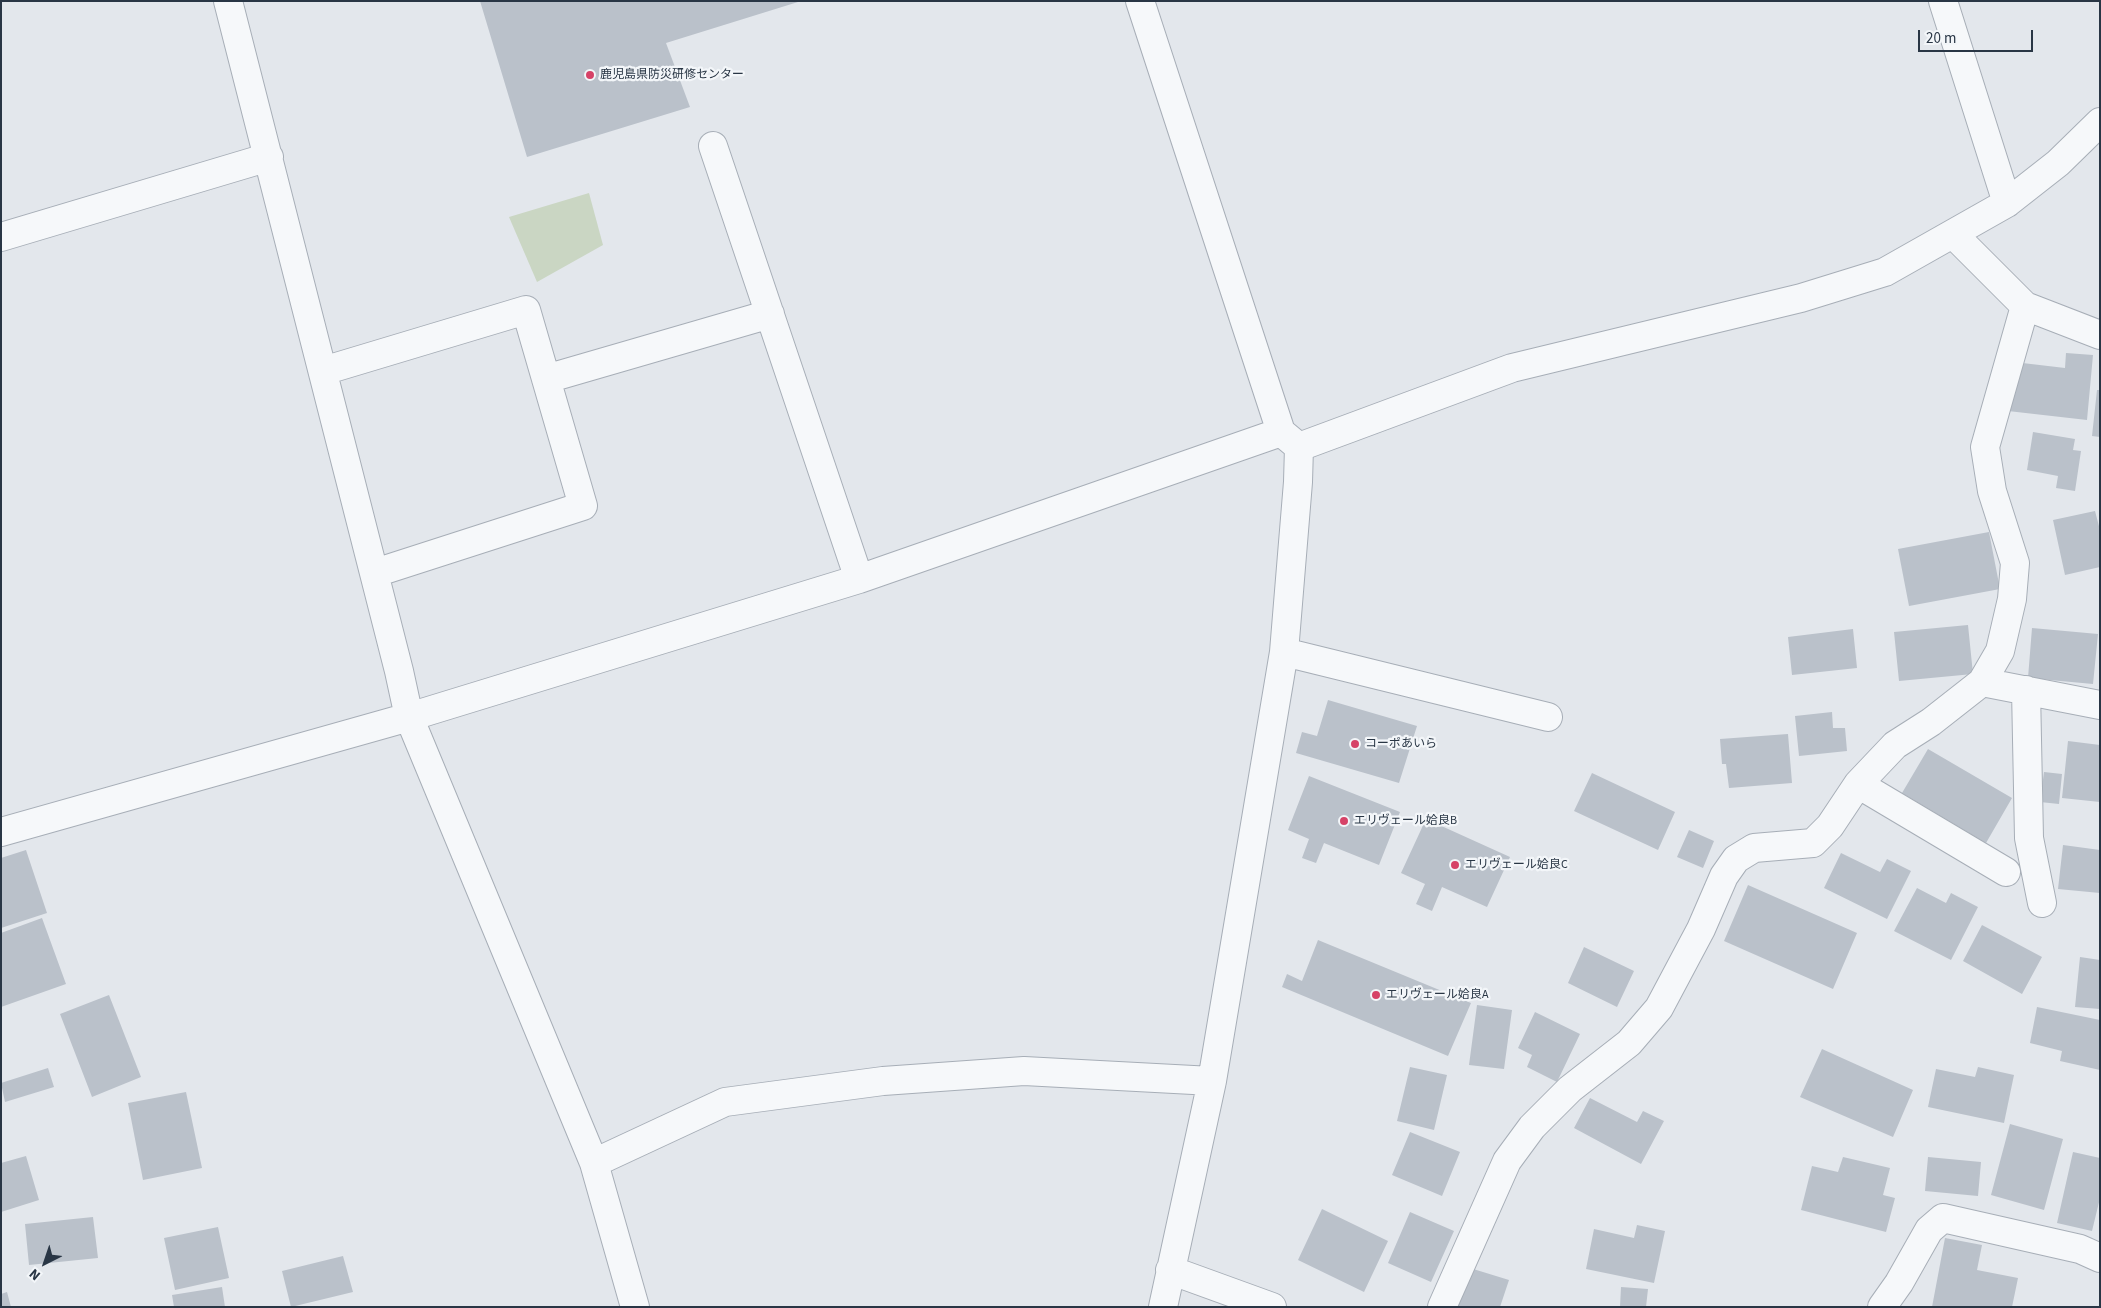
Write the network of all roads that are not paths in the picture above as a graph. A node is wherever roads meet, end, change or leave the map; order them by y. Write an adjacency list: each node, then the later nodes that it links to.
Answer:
1 (228, 1): 6 (street)
2 (1140, 1): 15 (street)
3 (1943, 1): 7 (street)
4 (2100, 122): 7 (street)
5 (713, 146): 11 (street)
6 (269, 157): 9 (street); 13 (street)
7 (2007, 203): 8 (street)
8 (1954, 234): 10 (street); 15 (street)
9 (1, 237)
10 (2025, 306): 12 (street); 19 (street)
11 (770, 314): 14 (street); 17 (street)
12 (2100, 335)
13 (323, 371): 14 (street); 16 (street)
14 (546, 379): 16 (street)
15 (1290, 440): 17 (street); 18 (street)
16 (375, 573): 22 (street)
17 (859, 579): 22 (street)
18 (1284, 652): 23 (street); 28 (street)
19 (1982, 682): 20 (street); 24 (street)
20 (2026, 690): 21 (street); 27 (street)
21 (2100, 705)
22 (409, 717): 25 (street); 29 (street)
23 (1548, 717)
24 (1858, 784): 26 (street); 35 (street)
25 (1, 832)
26 (2006, 872)
27 (2042, 903)
28 (1212, 1081): 29 (street); 31 (street)
29 (594, 1163): 32 (street)
30 (2100, 1258): 36 (street)
31 (1170, 1270): 33 (street); 34 (street)
32 (635, 1307)
33 (1164, 1307)
34 (1272, 1307)
35 (1442, 1307)
36 (1882, 1307)

